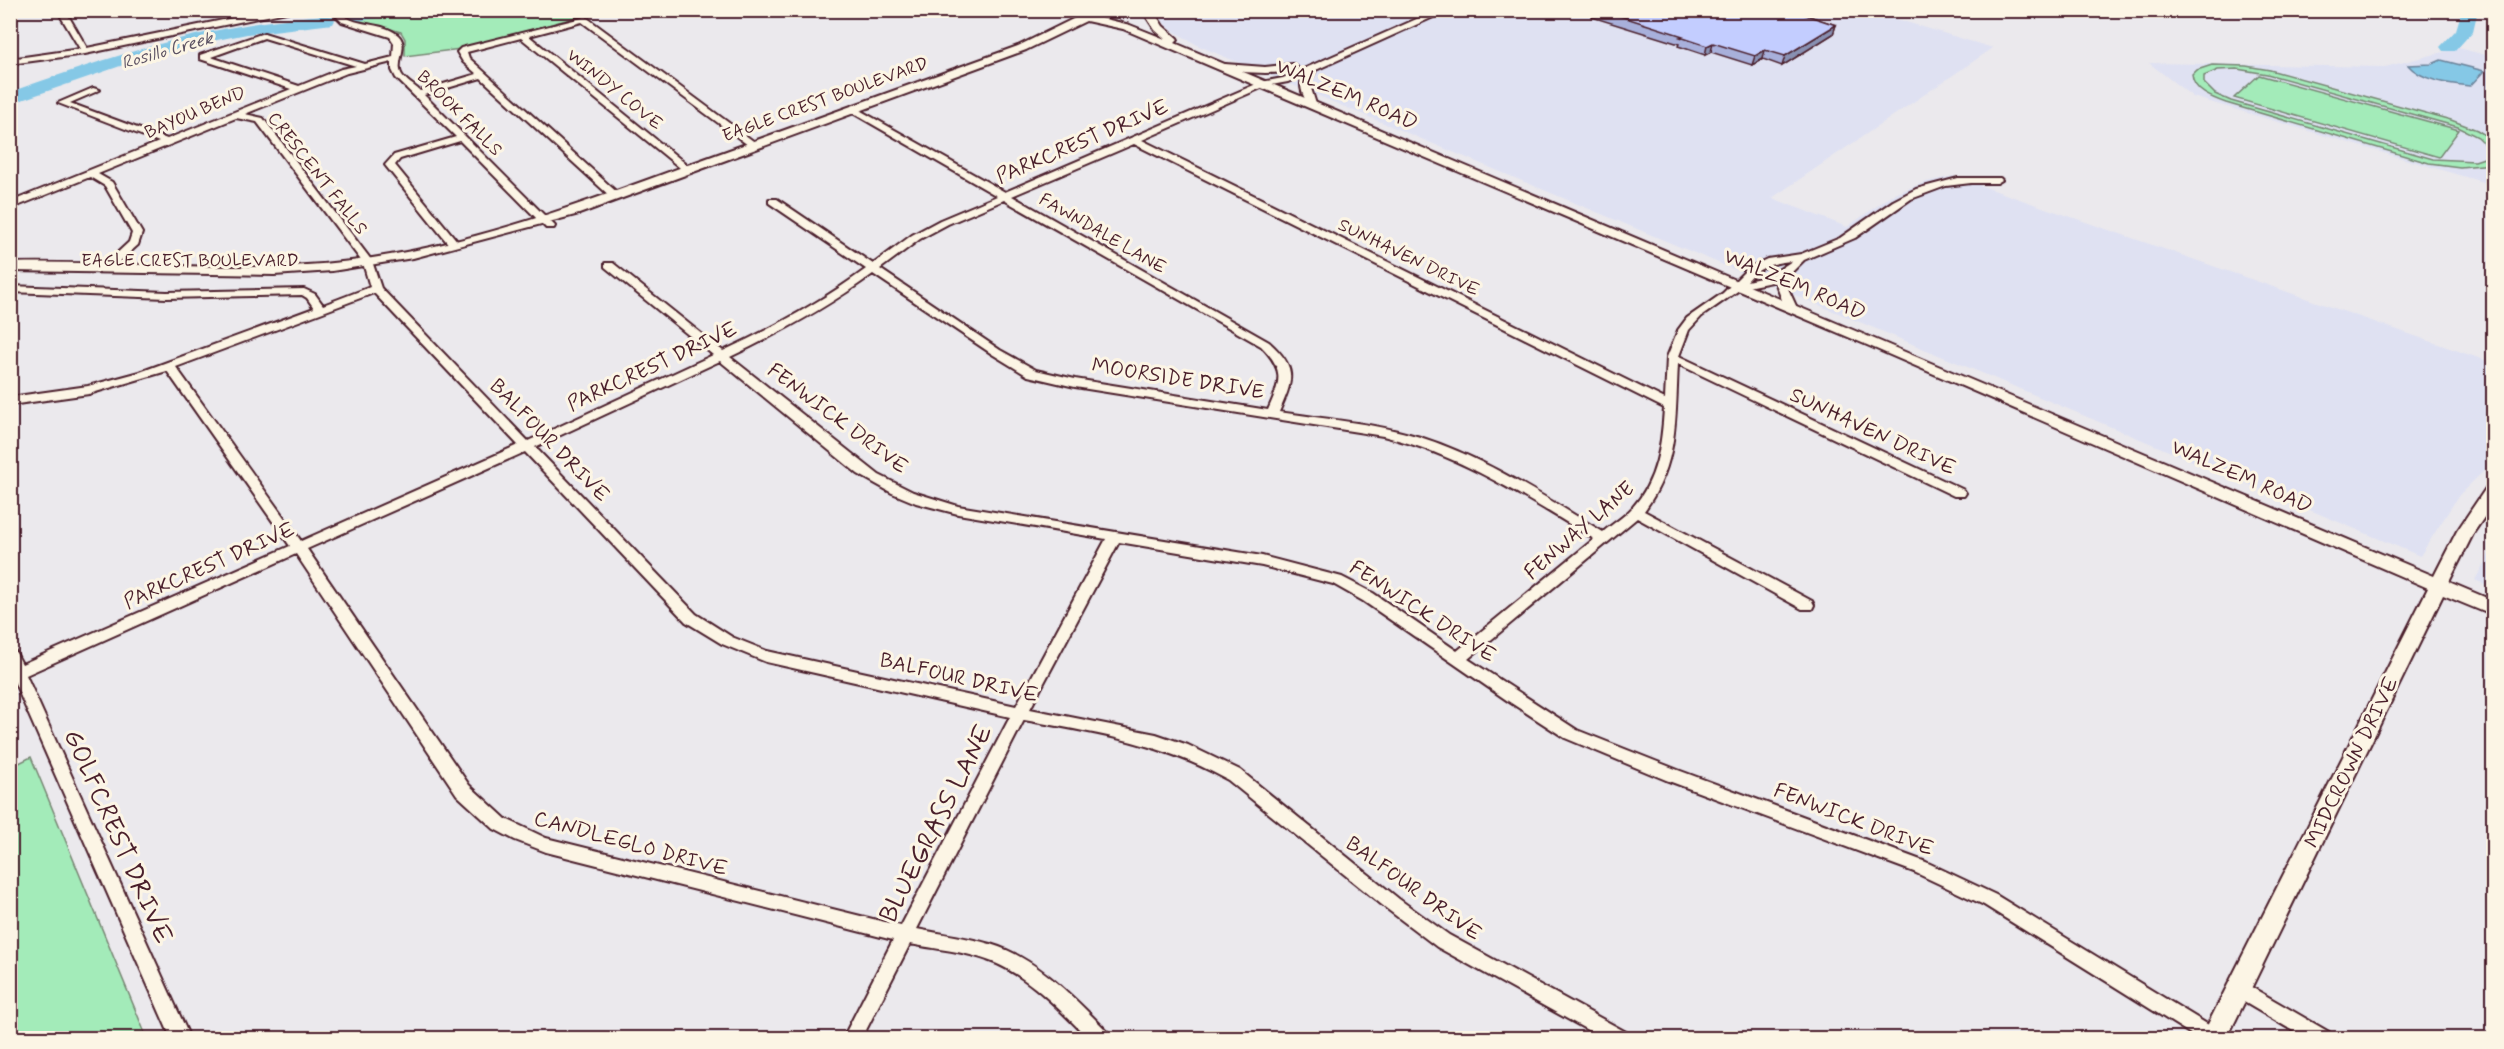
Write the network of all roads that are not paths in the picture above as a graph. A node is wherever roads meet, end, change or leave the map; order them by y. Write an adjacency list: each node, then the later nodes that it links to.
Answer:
1 (61, 10): 15 (street)
2 (232, 10): 11 (street)
3 (291, 10): 11 (street)
4 (334, 10): 17 (street, BROOK FALLS)
5 (1044, 10): 14 (main road)
6 (1052, 10): 10 (main road, WALZEM ROAD)
7 (1148, 10): 16 (main road)
8 (1424, 10): 21 (street, PARKCREST DRIVE)
9 (1445, 10): 22 (street, PARKCREST DRIVE)
10 (1092, 14): 12 (main road, WALZEM ROAD); 14 (main road, EAGLE CREST BOULEVARD)
11 (238, 18): 15 (street)
12 (1129, 29): 14 (main road); 16 (main road, WALZEM ROAD)
13 (522, 34): 23 (street); 34 (street); 35 (street, WINDY COVE)
14 (1055, 34): 29 (main road, EAGLE CREST BOULEVARD)
15 (85, 51): 18 (street)
16 (1186, 51): 20 (main road, WALZEM ROAD)
17 (396, 59): 19 (street, BAYOU BEND); 27 (street, BROOK FALLS)
18 (10, 62)
19 (362, 65): 25 (street, BAYOU BEND); 25 (street, CRESCENT FALLS)
20 (1225, 67): 21 (street, PARKCREST DRIVE); 24 (main road, WALZEM ROAD)
21 (1293, 67): 24 (street, PARKCREST DRIVE)
22 (1312, 69): 24 (street, PARKCREST DRIVE); 28 (street)
23 (484, 75): 27 (street); 38 (street)
24 (1264, 84): 28 (main road, WALZEM ROAD); 32 (street, PARKCREST DRIVE)
25 (299, 89): 30 (street, BAYOU BEND)
26 (96, 90): 33 (street)
27 (418, 94): 31 (street, BROOK FALLS)
28 (1312, 104): 52 (main road, WALZEM ROAD)
29 (854, 110): 34 (main road, EAGLE CREST BOULEVARD); 39 (street, FAWNDALE LANE)
30 (236, 115): 33 (street, BAYOU BEND); 48 (street, CRESCENT FALLS)
31 (462, 138): 42 (street, BROOK FALLS); 43 (street)
32 (1134, 140): 39 (street, PARKCREST DRIVE); 61 (street, SUNHAVEN DRIVE)
33 (169, 143): 36 (street, BAYOU BEND)
34 (755, 146): 35 (main road, EAGLE CREST BOULEVARD)
35 (688, 170): 38 (main road, EAGLE CREST BOULEVARD)
36 (91, 174): 41 (street, BAYOU BEND); 47 (street)
37 (1997, 180): 44 (street)
38 (616, 196): 42 (main road, EAGLE CREST BOULEVARD)
39 (1005, 196): 49 (street, PARKCREST DRIVE); 62 (street, FAWNDALE LANE)
40 (773, 201): 49 (street, MOORSIDE DRIVE)
41 (13, 204)
42 (545, 222): 43 (main road, EAGLE CREST BOULEVARD); 48 (main road, EAGLE CREST BOULEVARD)
43 (454, 244): 48 (main road, EAGLE CREST BOULEVARD)
44 (1801, 257): 50 (street); 52 (street, FENWAY LANE)
45 (609, 265): 57 (street, FENWICK DRIVE)
46 (10, 267): 47 (main road, EAGLE CREST BOULEVARD)
47 (106, 268): 48 (main road, EAGLE CREST BOULEVARD)
48 (370, 268): 51 (main road, EAGLE CREST BOULEVARD); 54 (street)
49 (874, 269): 57 (street, PARKCREST DRIVE); 62 (street, MOORSIDE DRIVE)
50 (1785, 272): 52 (street); 55 (street)
51 (10, 278)
52 (1738, 285): 55 (main road, WALZEM ROAD); 58 (street, FENWAY LANE)
53 (10, 289): 56 (street, EAGLE CREST BOULEVARD)
54 (376, 289): 56 (street); 63 (street, BALFOUR DRIVE)
55 (1791, 308): 70 (main road, WALZEM ROAD)
56 (321, 310): 59 (street)
57 (720, 356): 63 (street, PARKCREST DRIVE); 67 (street, FENWICK DRIVE)
58 (1673, 357): 61 (street, FENWAY LANE); 65 (street, SUNHAVEN DRIVE)
59 (170, 367): 60 (street); 69 (street, CANDLEGLO DRIVE)
60 (10, 401)
61 (1669, 406): 66 (street, FENWAY LANE)
62 (1272, 414): 68 (street, MOORSIDE DRIVE)
63 (527, 446): 69 (street, PARKCREST DRIVE); 76 (street, BALFOUR DRIVE)
64 (2493, 489): 70 (main road, MIDCROWN DRIVE)
65 (1959, 493)
66 (1636, 512): 68 (street, FENWAY LANE); 71 (street)
67 (1115, 536): 74 (street, FENWICK DRIVE); 76 (street, BLUEGRASS LANE)
68 (1603, 538): 74 (street, FENWAY LANE)
69 (298, 547): 75 (street, PARKCREST DRIVE); 77 (street, CANDLEGLO DRIVE)
70 (2438, 586): 72 (main road, WALZEM ROAD); 78 (main road, MIDCROWN DRIVE)
71 (1807, 605)
72 (2493, 609)
73 (10, 655): 75 (street, GOLFCREST DRIVE)
74 (1459, 658): 83 (street, FENWICK DRIVE)
75 (15, 674): 79 (street, GOLFCREST DRIVE)
76 (1020, 713): 77 (street, BLUEGRASS LANE); 82 (street, BALFOUR DRIVE)
77 (906, 935): 80 (street, BLUEGRASS LANE); 81 (street, CANDLEGLO DRIVE)
78 (2239, 989): 83 (main road, MIDCROWN DRIVE); 84 (street)
79 (180, 1038)
80 (852, 1038)
81 (1101, 1038)
82 (1619, 1038)
83 (2214, 1038)
84 (2322, 1038)

